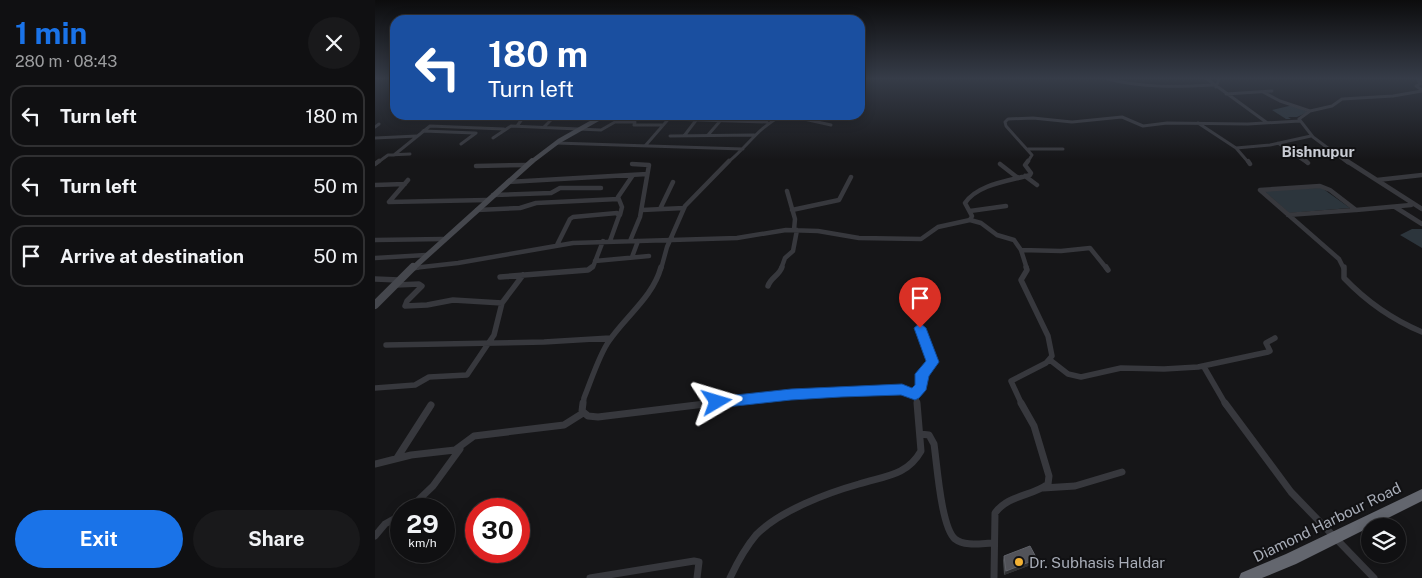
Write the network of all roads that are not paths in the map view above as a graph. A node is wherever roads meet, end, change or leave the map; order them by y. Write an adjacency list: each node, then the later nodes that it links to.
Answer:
1 (1243, 106): 15 (street)
2 (1294, 106): 4 (street)
3 (1332, 106): 4 (street)
4 (1310, 112): 13 (street)
5 (521, 120): 19 (street)
6 (550, 120): 20 (street)
7 (596, 120): 23 (street)
8 (667, 120): 17 (street)
9 (696, 120): 30 (street)
10 (721, 120): 14 (street); 26 (street)
11 (773, 120): 14 (street)
12 (804, 120): 18 (street)
13 (1300, 120): 15 (street); 31 (street)
14 (768, 122): 27 (street)
15 (1266, 122): 16 (street)
16 (1197, 123): 38 (street); 40 (street)
17 (662, 125): 23 (street); 37 (street)
18 (831, 125)
19 (517, 126): 20 (street); 22 (street)
20 (544, 127): 23 (street)
21 (482, 128): 22 (street); 24 (street); 25 (street)
22 (505, 129): 33 (street)
23 (579, 130): 34 (street)
24 (423, 131): 25 (street); 28 (street)
25 (475, 133): 36 (street)
26 (708, 135): 27 (street); 30 (street)
27 (754, 135): 39 (street)
28 (417, 136): 32 (street); 43 (street)
29 (670, 136): 30 (street)
30 (684, 136)
31 (1311, 136): 35 (street); 58 (street)
32 (375, 138)
33 (493, 138)
34 (557, 143): 37 (street); 46 (street)
35 (1278, 143): 38 (street); 44 (street)
36 (461, 144)
37 (645, 146): 39 (street)
38 (1236, 148): 49 (street)
39 (743, 149): 72 (street)
40 (1028, 149): 41 (street); 54 (street)
41 (1063, 149)
42 (410, 154): 43 (street)
43 (394, 155): 45 (street)
44 (1309, 163)
45 (375, 164)
46 (527, 164): 50 (street); 59 (street)
47 (632, 164): 52 (street)
48 (999, 164): 56 (street)
49 (1250, 164)
50 (476, 166)
51 (633, 174): 52 (street); 59 (street); 67 (street)
52 (647, 174): 76 (street)
53 (1422, 175): 58 (street)
54 (1025, 176): 56 (street); 63 (street)
55 (851, 177): 77 (street)
56 (1018, 178): 79 (street)
57 (409, 180): 61 (street)
58 (1377, 180): 74 (street)
59 (507, 182): 66 (street)
60 (673, 182): 73 (street)
61 (405, 184): 62 (street); 68 (street)
62 (375, 185)
63 (1037, 186)
64 (601, 188): 66 (street)
65 (787, 192): 77 (street)
66 (493, 195): 68 (street)
67 (618, 199): 75 (street); 80 (street)
68 (487, 200): 75 (street)
69 (1411, 205): 71 (street)
70 (1006, 206): 79 (street)
71 (1395, 207): 78 (street); 83 (street)
72 (683, 208): 73 (street); 87 (street)
73 (660, 209): 76 (street)
74 (1422, 209)
75 (476, 210): 85 (street)
76 (642, 210): 90 (street)
77 (793, 210): 84 (street)
78 (1356, 210): 81 (street); 81 (street)
79 (970, 211): 82 (street)
80 (620, 215): 89 (street); 92 (street)
81 (1288, 215): 109 (street)
82 (970, 220): 84 (street); 93 (street)
83 (1422, 224)
84 (795, 230): 87 (street); 105 (street)
85 (443, 239): 86 (street); 94 (street)
86 (375, 240)
87 (670, 240): 91 (street); 110 (street)
88 (603, 241): 89 (street); 92 (street); 98 (street)
89 (610, 241): 90 (street)
90 (630, 241): 91 (street)
91 (639, 241): 97 (street)
92 (557, 245): 99 (street)
93 (1021, 250): 100 (street); 114 (street)
94 (426, 255): 96 (street); 99 (street)
95 (649, 256): 97 (street)
96 (375, 258)
97 (632, 258): 98 (street)
98 (595, 261): 101 (street)
99 (413, 268): 104 (street)
100 (1108, 270)
101 (523, 275): 102 (street); 106 (street)
102 (500, 277)
103 (375, 279): 104 (street)
104 (398, 283): 106 (street); 107 (street)
105 (768, 286)
106 (502, 303): 112 (street)
107 (375, 306)
108 (920, 328): 117 (street)
109 (1422, 332)
110 (610, 338): 112 (street); 119 (street)
111 (1275, 338): 115 (street)
112 (490, 342): 113 (street); 116 (street)
113 (386, 345)
114 (1050, 360): 115 (street); 125 (street)
115 (1204, 367): 130 (street)
116 (375, 388)
117 (915, 394): 119 (street); 120 (street)
118 (431, 405): 122 (street)
119 (583, 413): 121 (street)
120 (920, 434): 131 (street); 134 (street)
121 (462, 446): 122 (street); 127 (street)
122 (397, 458): 123 (street)
123 (375, 464)
124 (1123, 472): 125 (street)
125 (1043, 488): 131 (street)
126 (1422, 495): 130 (highway, Diamond Harbour Road)
127 (420, 498)
128 (390, 521): 129 (street)
129 (375, 536)
130 (1334, 538): 136 (highway, Diamond Harbour Road); 137 (street)
131 (994, 543): 135 (street)
132 (590, 578): 133 (street)
133 (697, 578)
134 (730, 578)
135 (994, 578)
136 (1246, 578)
137 (1374, 578)

